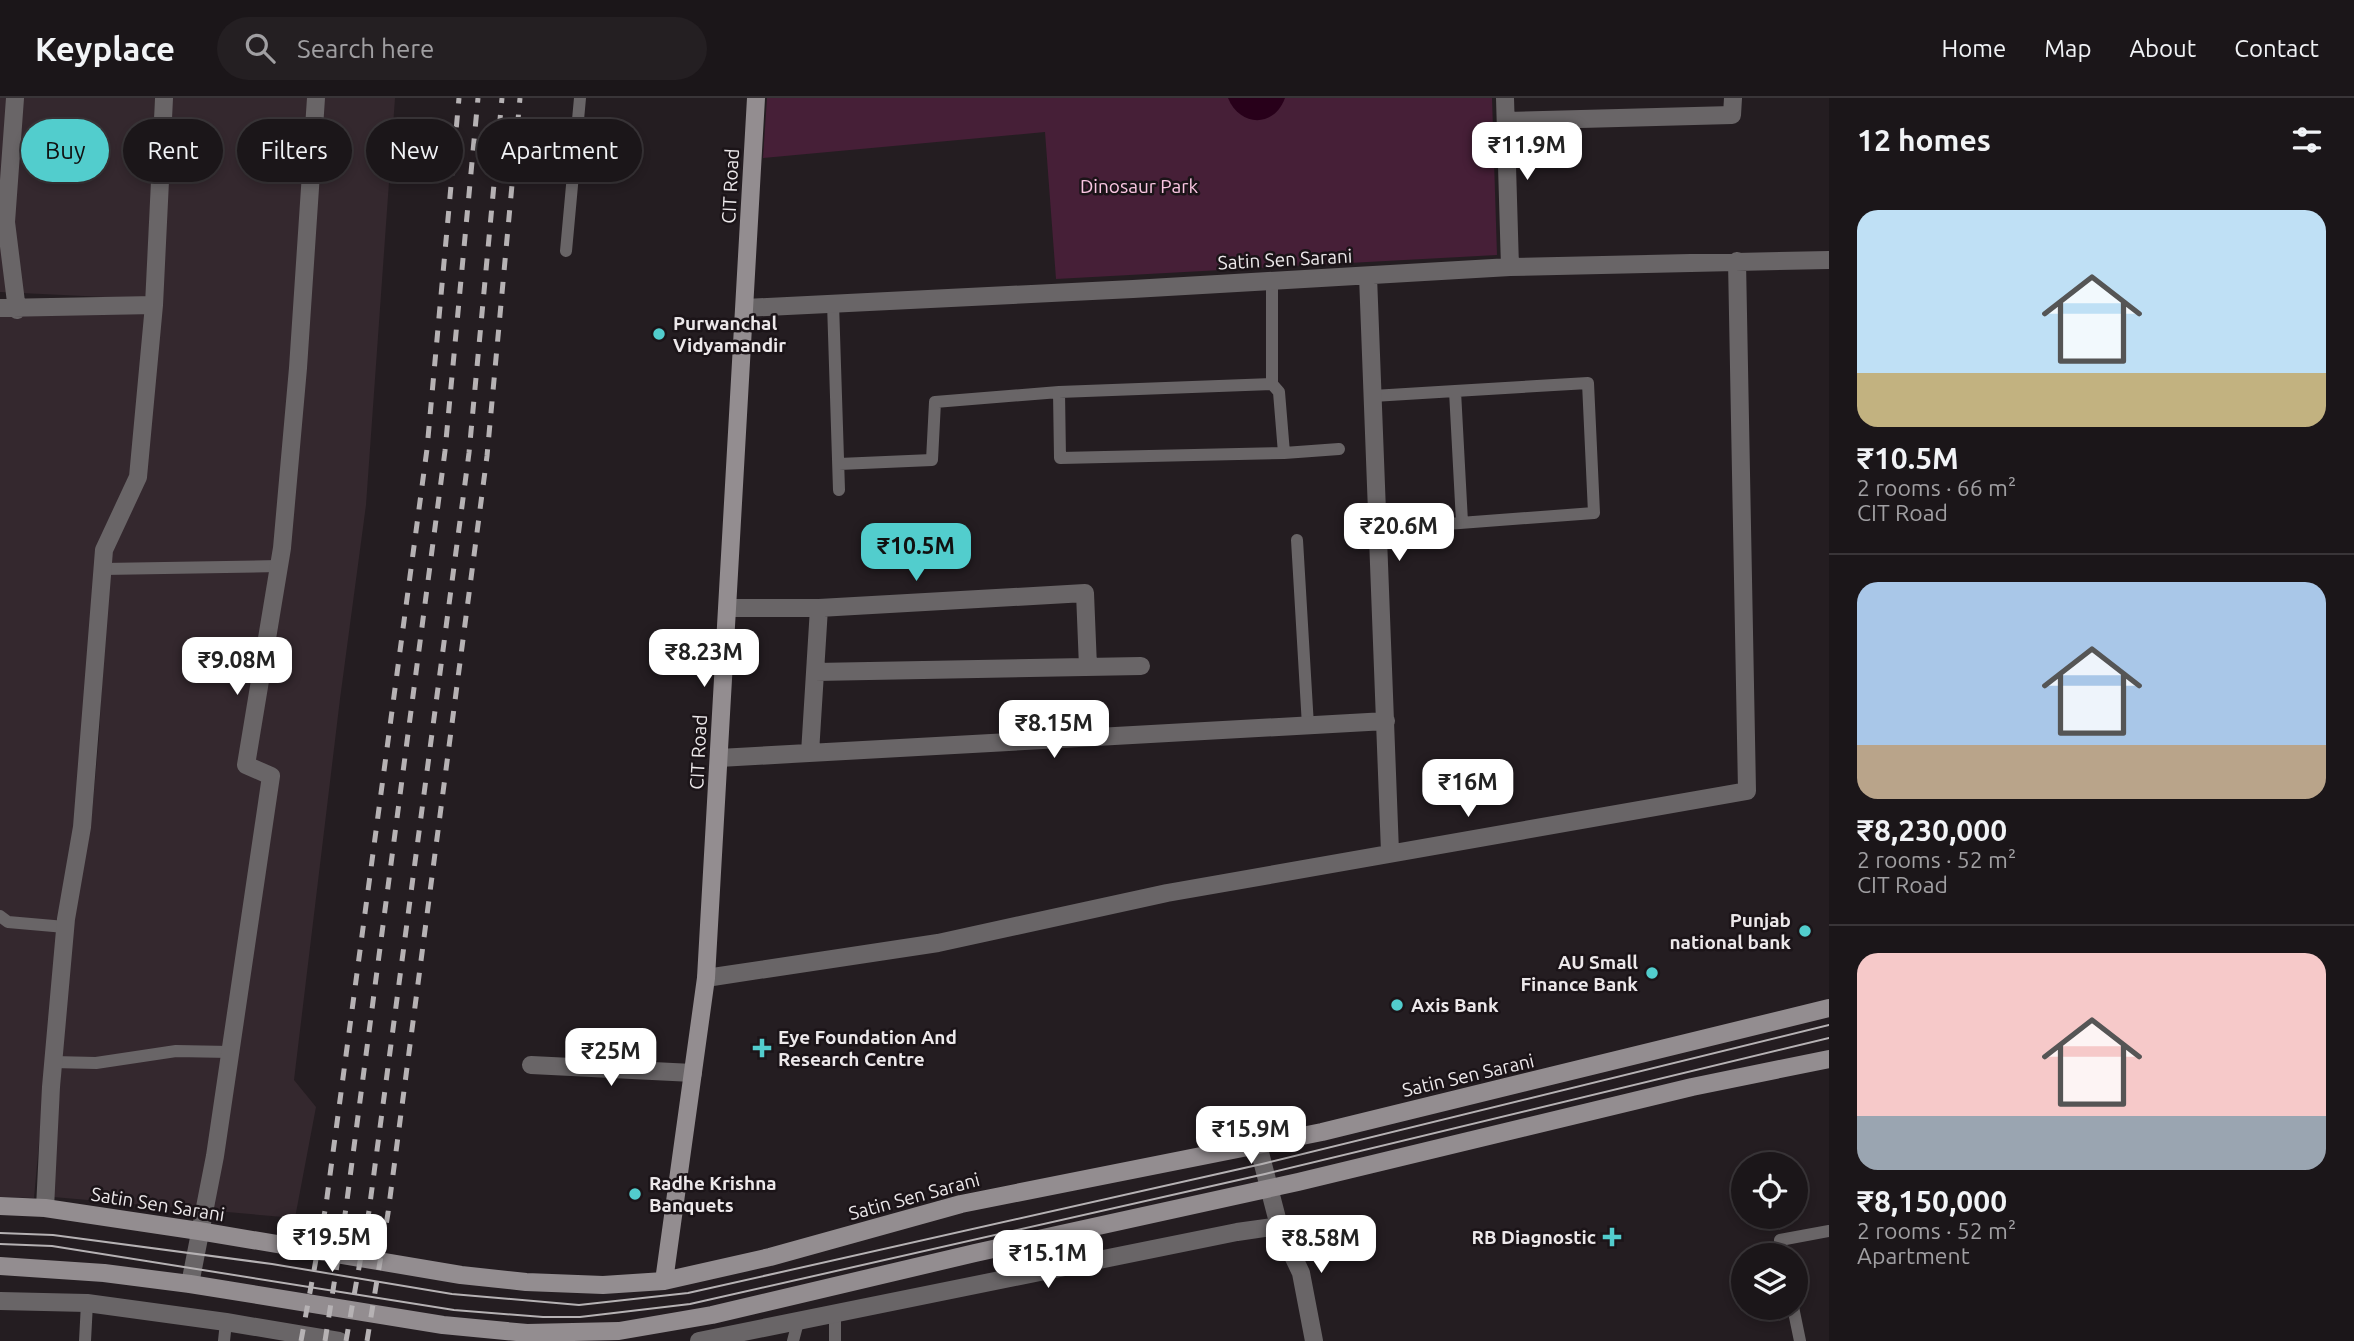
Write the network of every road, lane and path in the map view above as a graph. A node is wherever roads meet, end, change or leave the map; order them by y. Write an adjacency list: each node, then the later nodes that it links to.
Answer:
1 (15, 98): 18 (street)
2 (164, 98): 16 (street)
3 (316, 98): 30 (street)
4 (580, 98): 9 (lane)
5 (756, 98): 17 (main road, CIT Road)
6 (1505, 98): 8 (street)
7 (1733, 98): 8 (street)
8 (1506, 121): 12 (street)
9 (566, 251)
10 (1829, 260): 11 (street, Satin Sen Sarani)
11 (1737, 261): 12 (street, Satin Sen Sarani); 41 (street)
12 (1510, 267): 13 (street, Satin Sen Sarani)
13 (1368, 276): 14 (street, Satin Sen Sarani); 22 (street)
14 (1272, 281): 15 (street, Satin Sen Sarani); 19 (lane)
15 (833, 303): 17 (street, Satin Sen Sarani); 25 (lane)
16 (154, 305): 18 (street); 31 (street)
17 (745, 308): 32 (main road, CIT Road)
18 (9, 309)
19 (1272, 384): 21 (lane); 24 (lane)
20 (1455, 391): 22 (lane); 27 (lane); 27 (lane)
21 (1059, 392): 24 (lane); 25 (lane)
22 (1373, 396): 37 (street)
23 (1339, 449): 24 (lane)
24 (1283, 453)
25 (839, 464): 26 (lane)
26 (839, 490)
27 (1462, 522): 28 (lane)
28 (1407, 527)
29 (1297, 540): 38 (lane)
30 (279, 566): 31 (lane); 46 (street)
31 (103, 569): 43 (street)
32 (728, 608): 33 (street); 40 (main road, CIT Road)
33 (819, 608): 35 (street); 36 (street)
34 (1140, 666): 35 (street)
35 (1088, 667): 36 (street)
36 (815, 672): 39 (street)
37 (1386, 721): 38 (street); 41 (street)
38 (1308, 726): 39 (street)
39 (810, 754): 40 (street)
40 (719, 758): 44 (main road, CIT Road)
41 (1390, 852): 44 (street)
42 (0, 916): 43 (lane)
43 (65, 927): 48 (street)
44 (706, 978): 50 (main road, CIT Road)
45 (1829, 1008): 51 (main road, Satin Sen Sarani)
46 (230, 1052): 48 (lane); 56 (street)
47 (1829, 1059): 52 (main road)
48 (53, 1062): 54 (street)
49 (531, 1065): 50 (street)
50 (693, 1073): 60 (main road, CIT Road)
51 (1258, 1145): 52 (street); 60 (main road, Satin Sen Sarani)
52 (1269, 1188): 55 (street); 61 (main road)
53 (0, 1206): 54 (main road, Satin Sen Sarani)
54 (45, 1208): 56 (main road, Satin Sen Sarani)
55 (1279, 1226): 64 (street); 74 (street)
56 (199, 1231): 60 (main road, Satin Sen Sarani); 61 (street)
57 (1829, 1231): 58 (lane)
58 (1781, 1243)
59 (0, 1265): 61 (main road)
60 (664, 1281)
61 (190, 1284)
62 (0, 1301): 63 (street)
63 (87, 1303): 66 (street); 68 (lane)
64 (835, 1314): 67 (street); 73 (lane)
65 (1796, 1320): 75 (lane)
66 (226, 1322): 69 (lane); 70 (street)
67 (798, 1322): 71 (street); 72 (lane)
68 (85, 1341)
69 (224, 1341)
70 (339, 1341)
71 (699, 1341)
72 (793, 1341)
73 (835, 1341)
74 (1314, 1341)
75 (1800, 1341)

